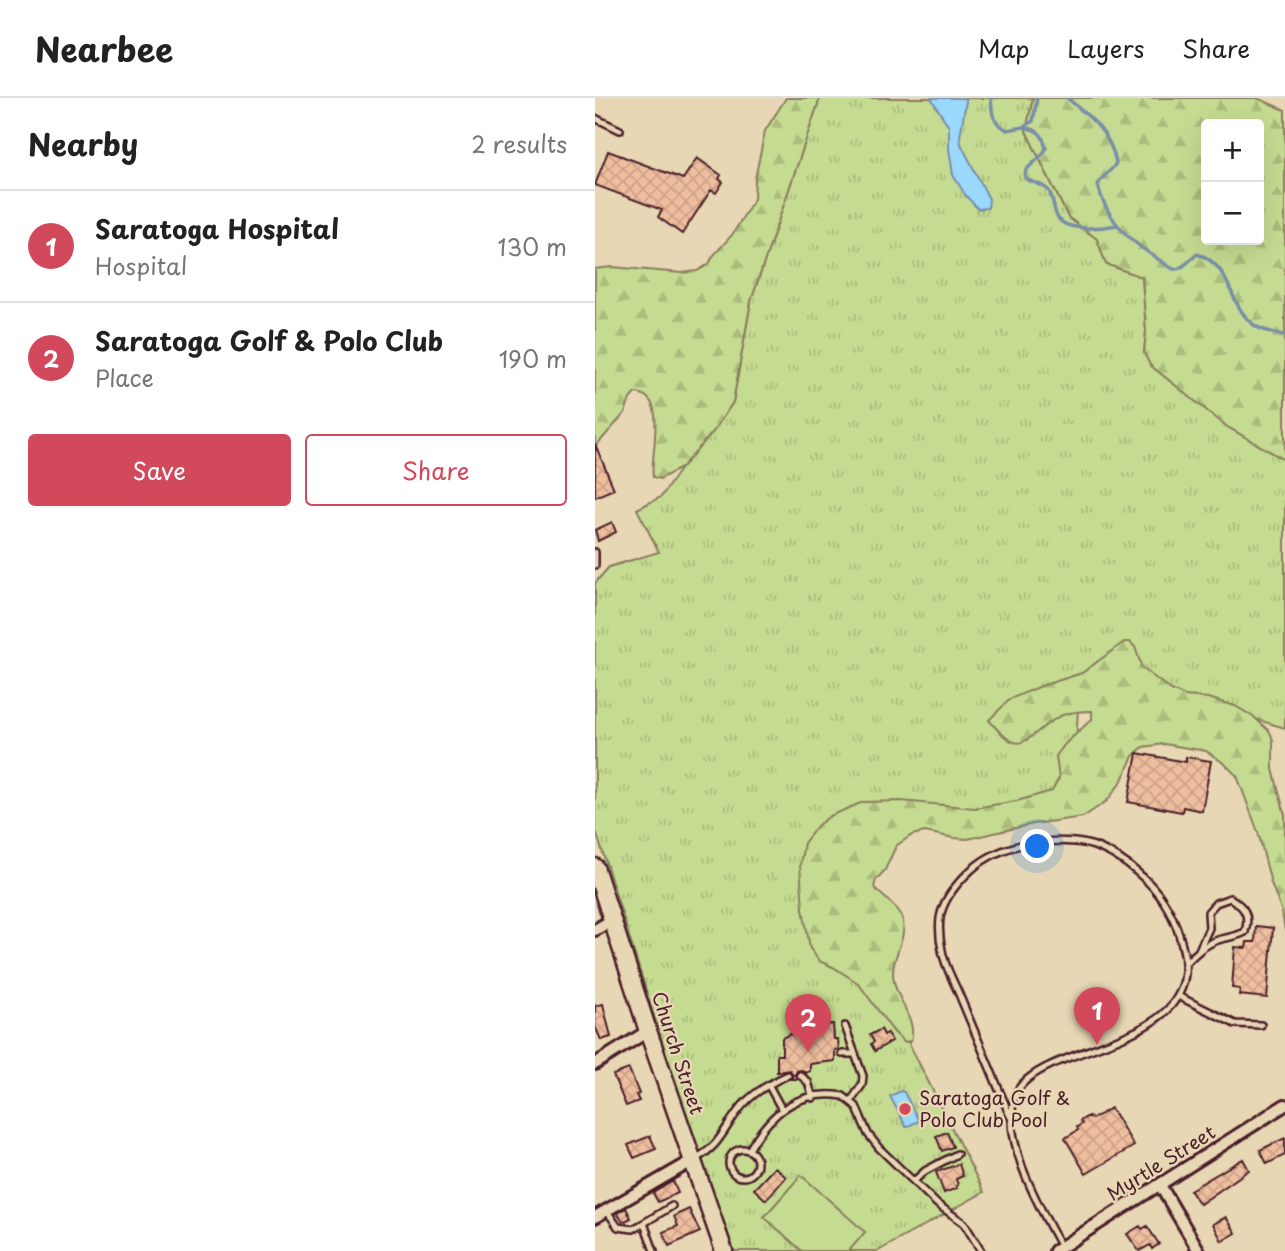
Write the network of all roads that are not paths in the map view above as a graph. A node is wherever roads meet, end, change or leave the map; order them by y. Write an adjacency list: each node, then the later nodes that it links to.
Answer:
1 (595, 118): 2 (lane)
2 (620, 130)
3 (595, 552): 4 (lane)
4 (595, 565)
5 (595, 867): 6 (main road, Church Street)
6 (612, 920): 7 (street); 13 (main road, Church Street)
7 (595, 930)
8 (1199, 950): 8 (lane); 9 (lane)
9 (1185, 964): 10 (lane); 24 (lane)
10 (1178, 996): 11 (lane); 24 (lane)
11 (1261, 1025)
12 (845, 1026): 15 (lane)
13 (648, 1031): 16 (street); 27 (main road, Church Street)
14 (842, 1054): 15 (lane)
15 (854, 1054): 21 (lane)
16 (595, 1064)
17 (800, 1075): 20 (lane)
18 (788, 1076): 19 (lane)
19 (769, 1086): 23 (lane); 27 (lane)
20 (813, 1098): 21 (lane); 23 (lane)
21 (851, 1101): 28 (lane)
22 (1285, 1105): 29 (street, Myrtle Street)
23 (781, 1108): 25 (lane)
24 (1010, 1116): 34 (lane)
25 (749, 1150): 25 (lane)
26 (957, 1154): 28 (lane)
27 (692, 1161): 31 (street); 35 (main road, Church Street)
28 (914, 1181): 37 (lane)
29 (1160, 1185): 34 (street, Myrtle Street); 38 (street)
30 (672, 1206): 33 (lane)
31 (607, 1210): 32 (street); 33 (lane)
32 (595, 1217)
33 (644, 1223): 36 (lane)
34 (1058, 1249)
35 (722, 1250)
36 (653, 1251)
37 (981, 1251)
38 (1199, 1251)

